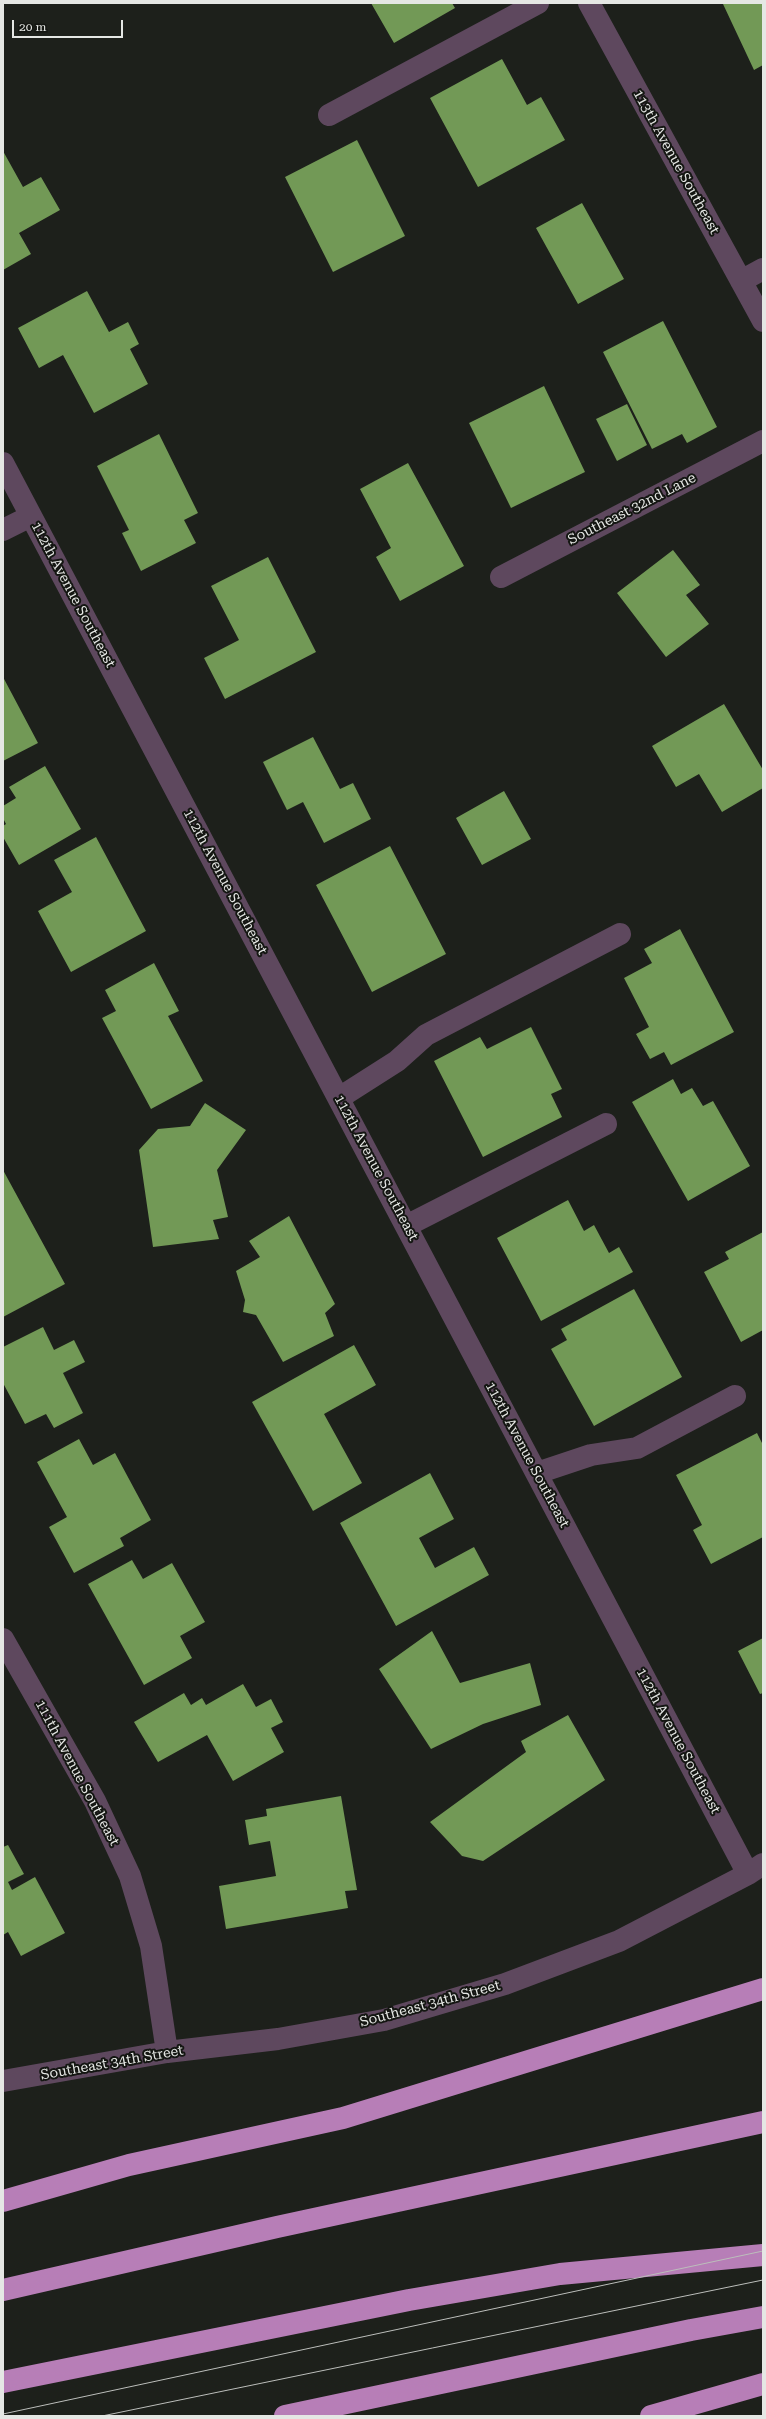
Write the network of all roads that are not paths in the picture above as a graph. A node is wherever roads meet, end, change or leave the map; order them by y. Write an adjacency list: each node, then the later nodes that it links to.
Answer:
1 (538, 3): 3 (street)
2 (589, 3): 5 (street, 113th Avenue Southeast)
3 (329, 115)
4 (763, 269): 5 (street)
5 (741, 281): 6 (street, 113th Avenue Southeast)
6 (763, 321)
7 (763, 441): 11 (street, Southeast 32nd Lane)
8 (3, 463): 9 (street, 112th Avenue Southeast)
9 (31, 516): 10 (street); 13 (street, 112th Avenue Southeast)
10 (3, 530)
11 (501, 577)
12 (620, 934): 13 (street)
13 (339, 1098): 15 (street, 112th Avenue Southeast)
14 (606, 1124): 15 (street)
15 (406, 1226): 17 (street, 112th Avenue Southeast)
16 (734, 1396): 17 (street)
17 (537, 1473): 19 (street, 112th Avenue Southeast)
18 (3, 1639): 21 (street, 111th Avenue Southeast)
19 (756, 1869): 21 (street, Southeast 34th Street)
20 (763, 1989): 24 (highway)
21 (167, 2052): 22 (street, Southeast 34th Street)
22 (3, 2081)
23 (763, 2122): 26 (highway)
24 (3, 2202)
25 (763, 2255): 28 (highway)
26 (3, 2290)
27 (763, 2317): 30 (highway)
28 (3, 2382)
29 (763, 2384): 31 (highway)
30 (285, 2416)
31 (651, 2416)

